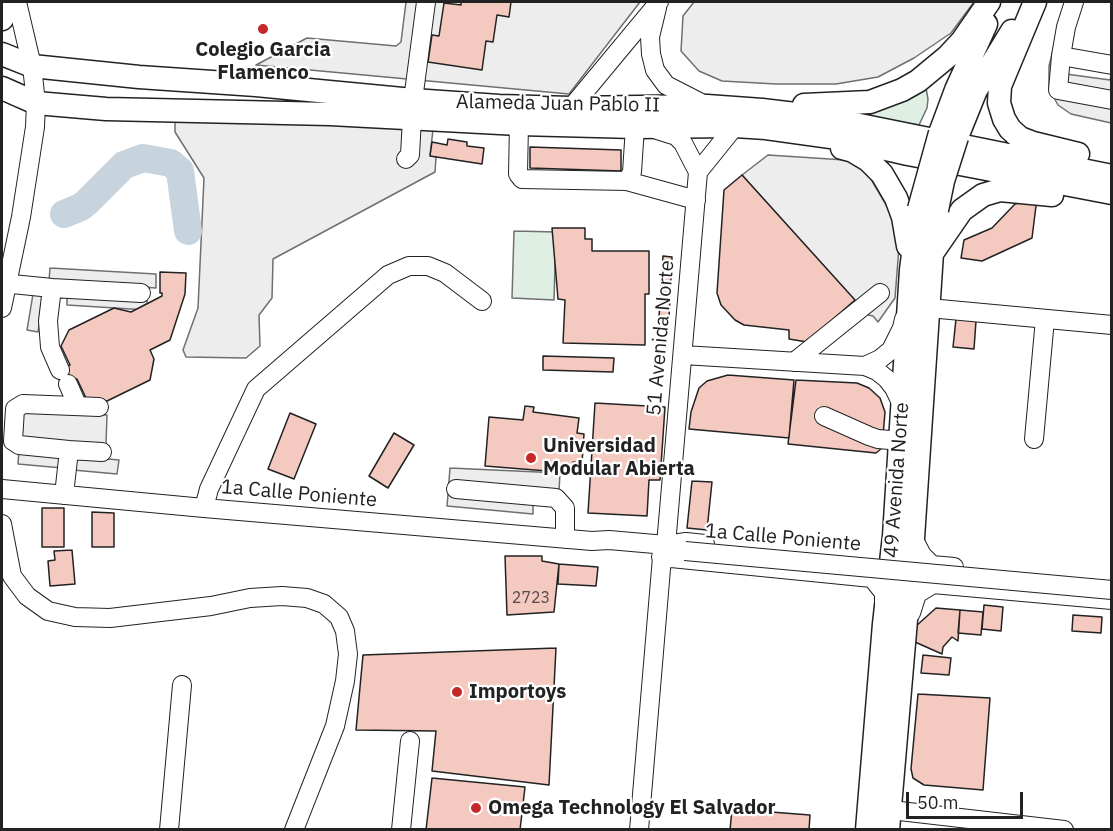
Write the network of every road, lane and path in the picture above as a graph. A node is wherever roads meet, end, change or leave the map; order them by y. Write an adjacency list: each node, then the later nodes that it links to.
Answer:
1 (11, 2): 9 (main road)
2 (17, 2): 14 (street)
3 (426, 2): 20 (street)
4 (658, 2): 18 (street); 19 (street)
5 (989, 2): 18 (main road)
6 (995, 2): 12 (main road)
7 (1033, 2): 12 (main road); 25 (main road)
8 (1074, 2): 11 (street)
9 (2, 20)
10 (2, 54): 14 (main road, Alameda Juan Pablo II)
11 (1061, 56): 13 (street); 16 (street)
12 (981, 61): 32 (main road, 49 Avenida Norte, bridge)
13 (1112, 65)
14 (32, 66): 17 (street); 20 (main road, Alameda Juan Pablo II)
15 (2, 88): 17 (main road, Alameda Juan Pablo II)
16 (1112, 100)
17 (36, 103): 20 (main road, Alameda Juan Pablo II); 35 (street)
18 (707, 106): 19 (main road, Alameda Juan Pablo II); 27 (main road, Alameda Juan Pablo II)
19 (571, 108): 20 (main road, Alameda Juan Pablo II)
20 (413, 109): 21 (main road, Alameda Juan Pablo II); 24 (street)
21 (519, 124): 23 (main road, Alameda Juan Pablo II); 28 (street)
22 (735, 126): 23 (main road, Alameda Juan Pablo II); 26 (street); 29 (main road, Alameda Juan Pablo II); 34 (main road)
23 (641, 127): 26 (street); 28 (street)
24 (406, 159)
25 (1112, 160)
26 (698, 172): 30 (street, 51 Avenida Norte)
27 (1112, 176)
28 (627, 181): 30 (street)
29 (1112, 193)
30 (696, 201): 45 (street, 51 Avenida Norte)
31 (1112, 201): 33 (main road)
32 (928, 210): 33 (main road, 49 Avenida Norte); 34 (main road, 49 Avenida Norte)
33 (932, 253): 40 (main road, 49 Avenida Norte)
34 (911, 270): 40 (main road, 49 Avenida Norte)
35 (4, 283): 36 (street); 41 (street)
36 (52, 288): 38 (street); 49 (street)
37 (880, 292): 44 (street)
38 (141, 293)
39 (482, 301): 60 (street)
40 (919, 304): 42 (street); 47 (street); 51 (main road, 49 Avenida Norte); 62 (main road, 49 Avenida Norte)
41 (2, 308)
42 (1045, 319): 43 (street); 53 (street)
43 (1112, 325)
44 (821, 342): 46 (street); 48 (street)
45 (683, 355): 46 (street); 64 (street, 51 Avenida Norte)
46 (794, 362): 48 (street)
47 (865, 366): 48 (street); 51 (street)
48 (820, 369)
49 (73, 406): 50 (street); 55 (street)
50 (99, 407)
51 (904, 408): 54 (main road, 49 Avenida Norte)
52 (824, 416): 54 (street)
53 (1034, 439)
54 (893, 440): 62 (main road, 49 Avenida Norte)
55 (69, 450): 56 (street); 59 (street)
56 (102, 452)
57 (2, 489): 59 (street, 1a Calle Poniente)
58 (456, 489): 63 (street)
59 (64, 495): 60 (street, 1a Calle Poniente)
60 (204, 508): 63 (street, 1a Calle Poniente)
61 (2, 524): 77 (street)
62 (904, 537): 65 (street); 66 (street, 1a Calle Poniente); 72 (main road, 49 Avenida Norte)
63 (565, 539): 64 (street, 1a Calle Poniente)
64 (664, 551): 66 (street, 1a Calle Poniente); 70 (street, 1a Calle Poniente, bridge); 79 (street, 51 Avenida Norte)
65 (932, 565): 68 (street); 69 (street)
66 (873, 569): 72 (street, 1a Calle Poniente)
67 (1112, 581): 69 (street)
68 (933, 584): 69 (street); 72 (street)
69 (1056, 585): 71 (street)
70 (1112, 590)
71 (1112, 600)
72 (895, 625): 75 (main road, 49 Avenida Norte); 80 (main road, 49 Avenida Norte)
73 (183, 685): 76 (street)
74 (410, 741): 78 (street)
75 (889, 820): 81 (street)
76 (169, 830)
77 (294, 830)
78 (401, 830)
79 (639, 830)
80 (867, 830)
81 (1065, 830)

